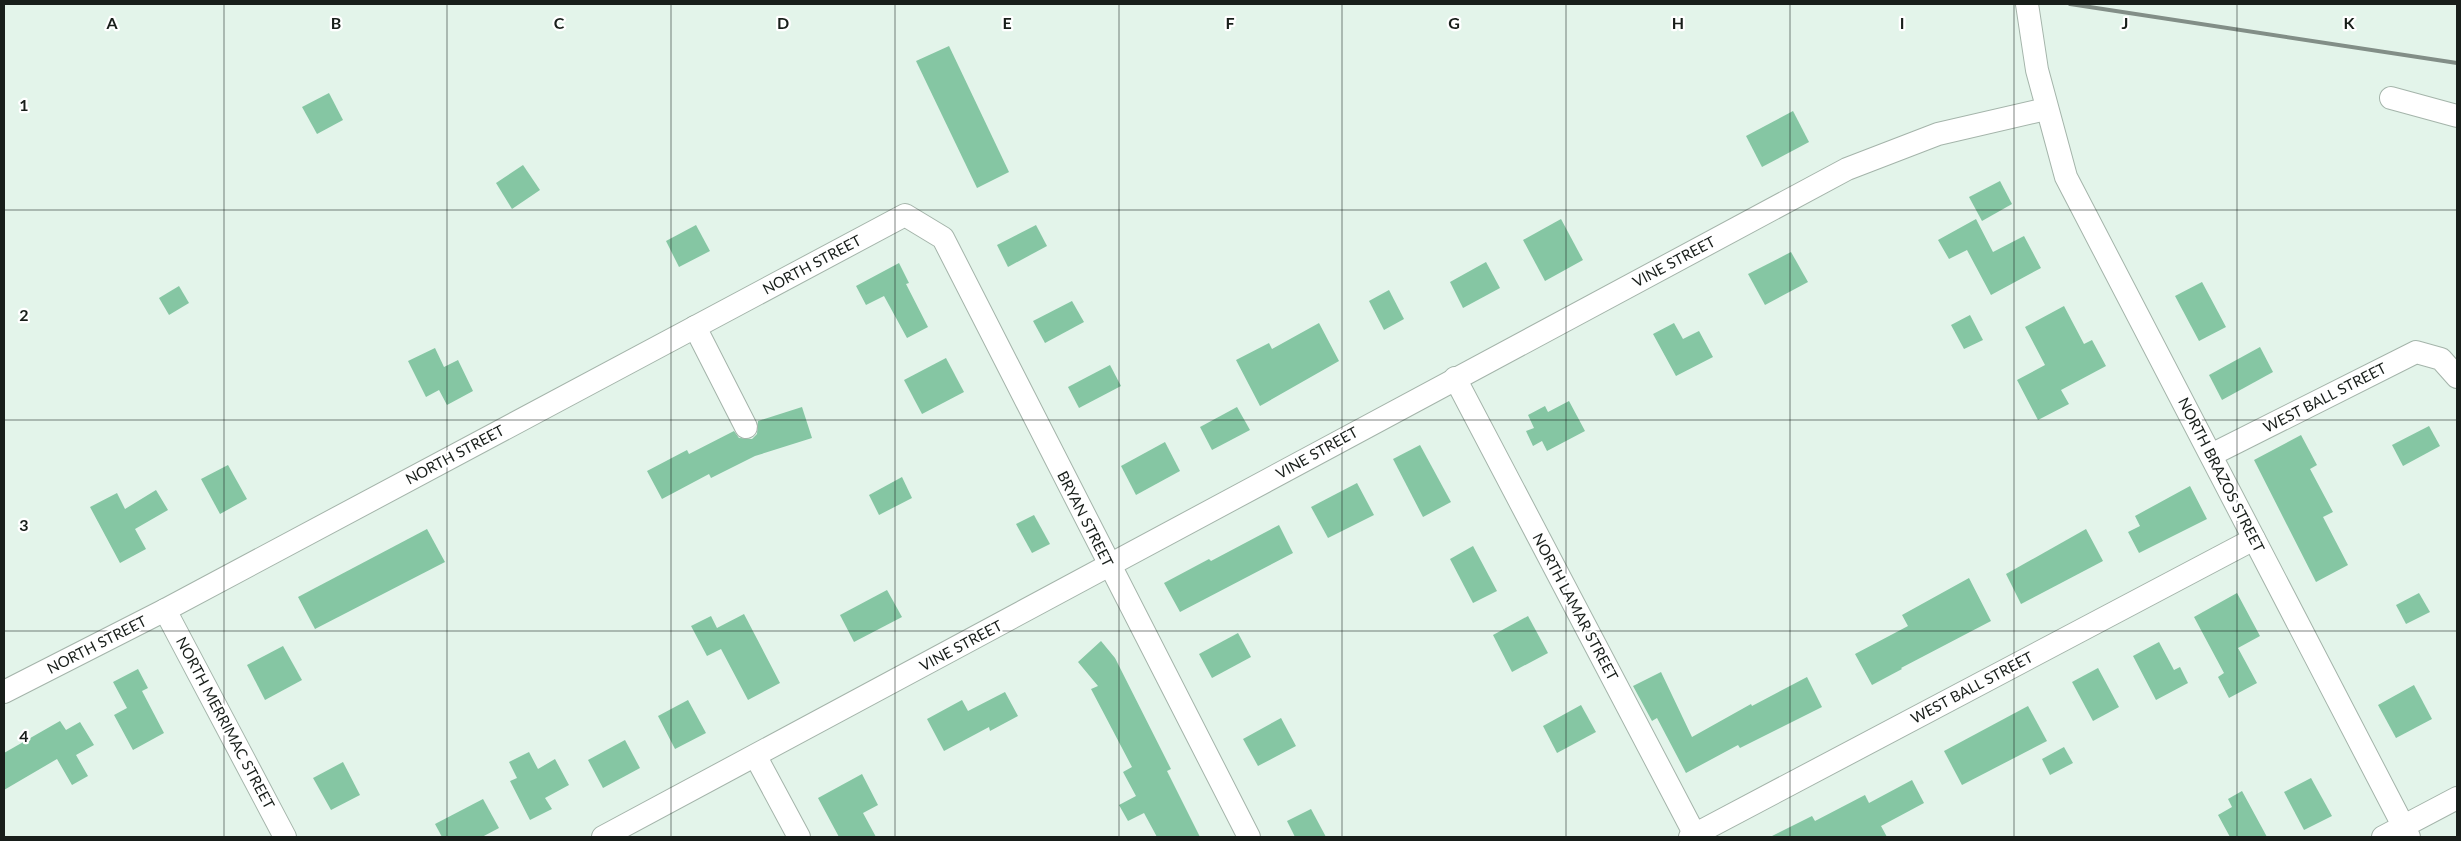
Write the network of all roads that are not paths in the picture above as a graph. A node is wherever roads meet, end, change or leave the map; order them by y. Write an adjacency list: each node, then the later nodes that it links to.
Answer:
1 (2027, 4): 3 (street, NORTH BRAZOS STREET)
2 (2391, 98): 4 (street)
3 (2046, 109): 8 (street, VINE STREET); 10 (street, NORTH BRAZOS STREET)
4 (2457, 116)
5 (905, 216): 6 (street, NORTH STREET); 12 (street, BRYAN STREET)
6 (695, 327): 9 (street); 13 (street, NORTH STREET)
7 (2457, 377): 10 (street, WEST BALL STREET)
8 (1455, 378): 12 (street, VINE STREET); 18 (street, NORTH LAMAR STREET)
9 (746, 427)
10 (2211, 455): 11 (street, NORTH BRAZOS STREET)
11 (2254, 539): 17 (street, NORTH BRAZOS STREET); 18 (street, WEST BALL STREET)
12 (1109, 566): 15 (street, VINE STREET); 22 (street, BRYAN STREET)
13 (165, 610): 14 (street, NORTH STREET); 19 (street, NORTH MERRIMAC STREET)
14 (4, 692)
15 (756, 757): 20 (street, VINE STREET); 21 (street)
16 (2457, 798): 17 (street)
17 (2406, 832): 23 (street)
18 (1692, 836)
19 (285, 837)
20 (603, 837)
21 (799, 837)
22 (1249, 837)
23 (2383, 837)

